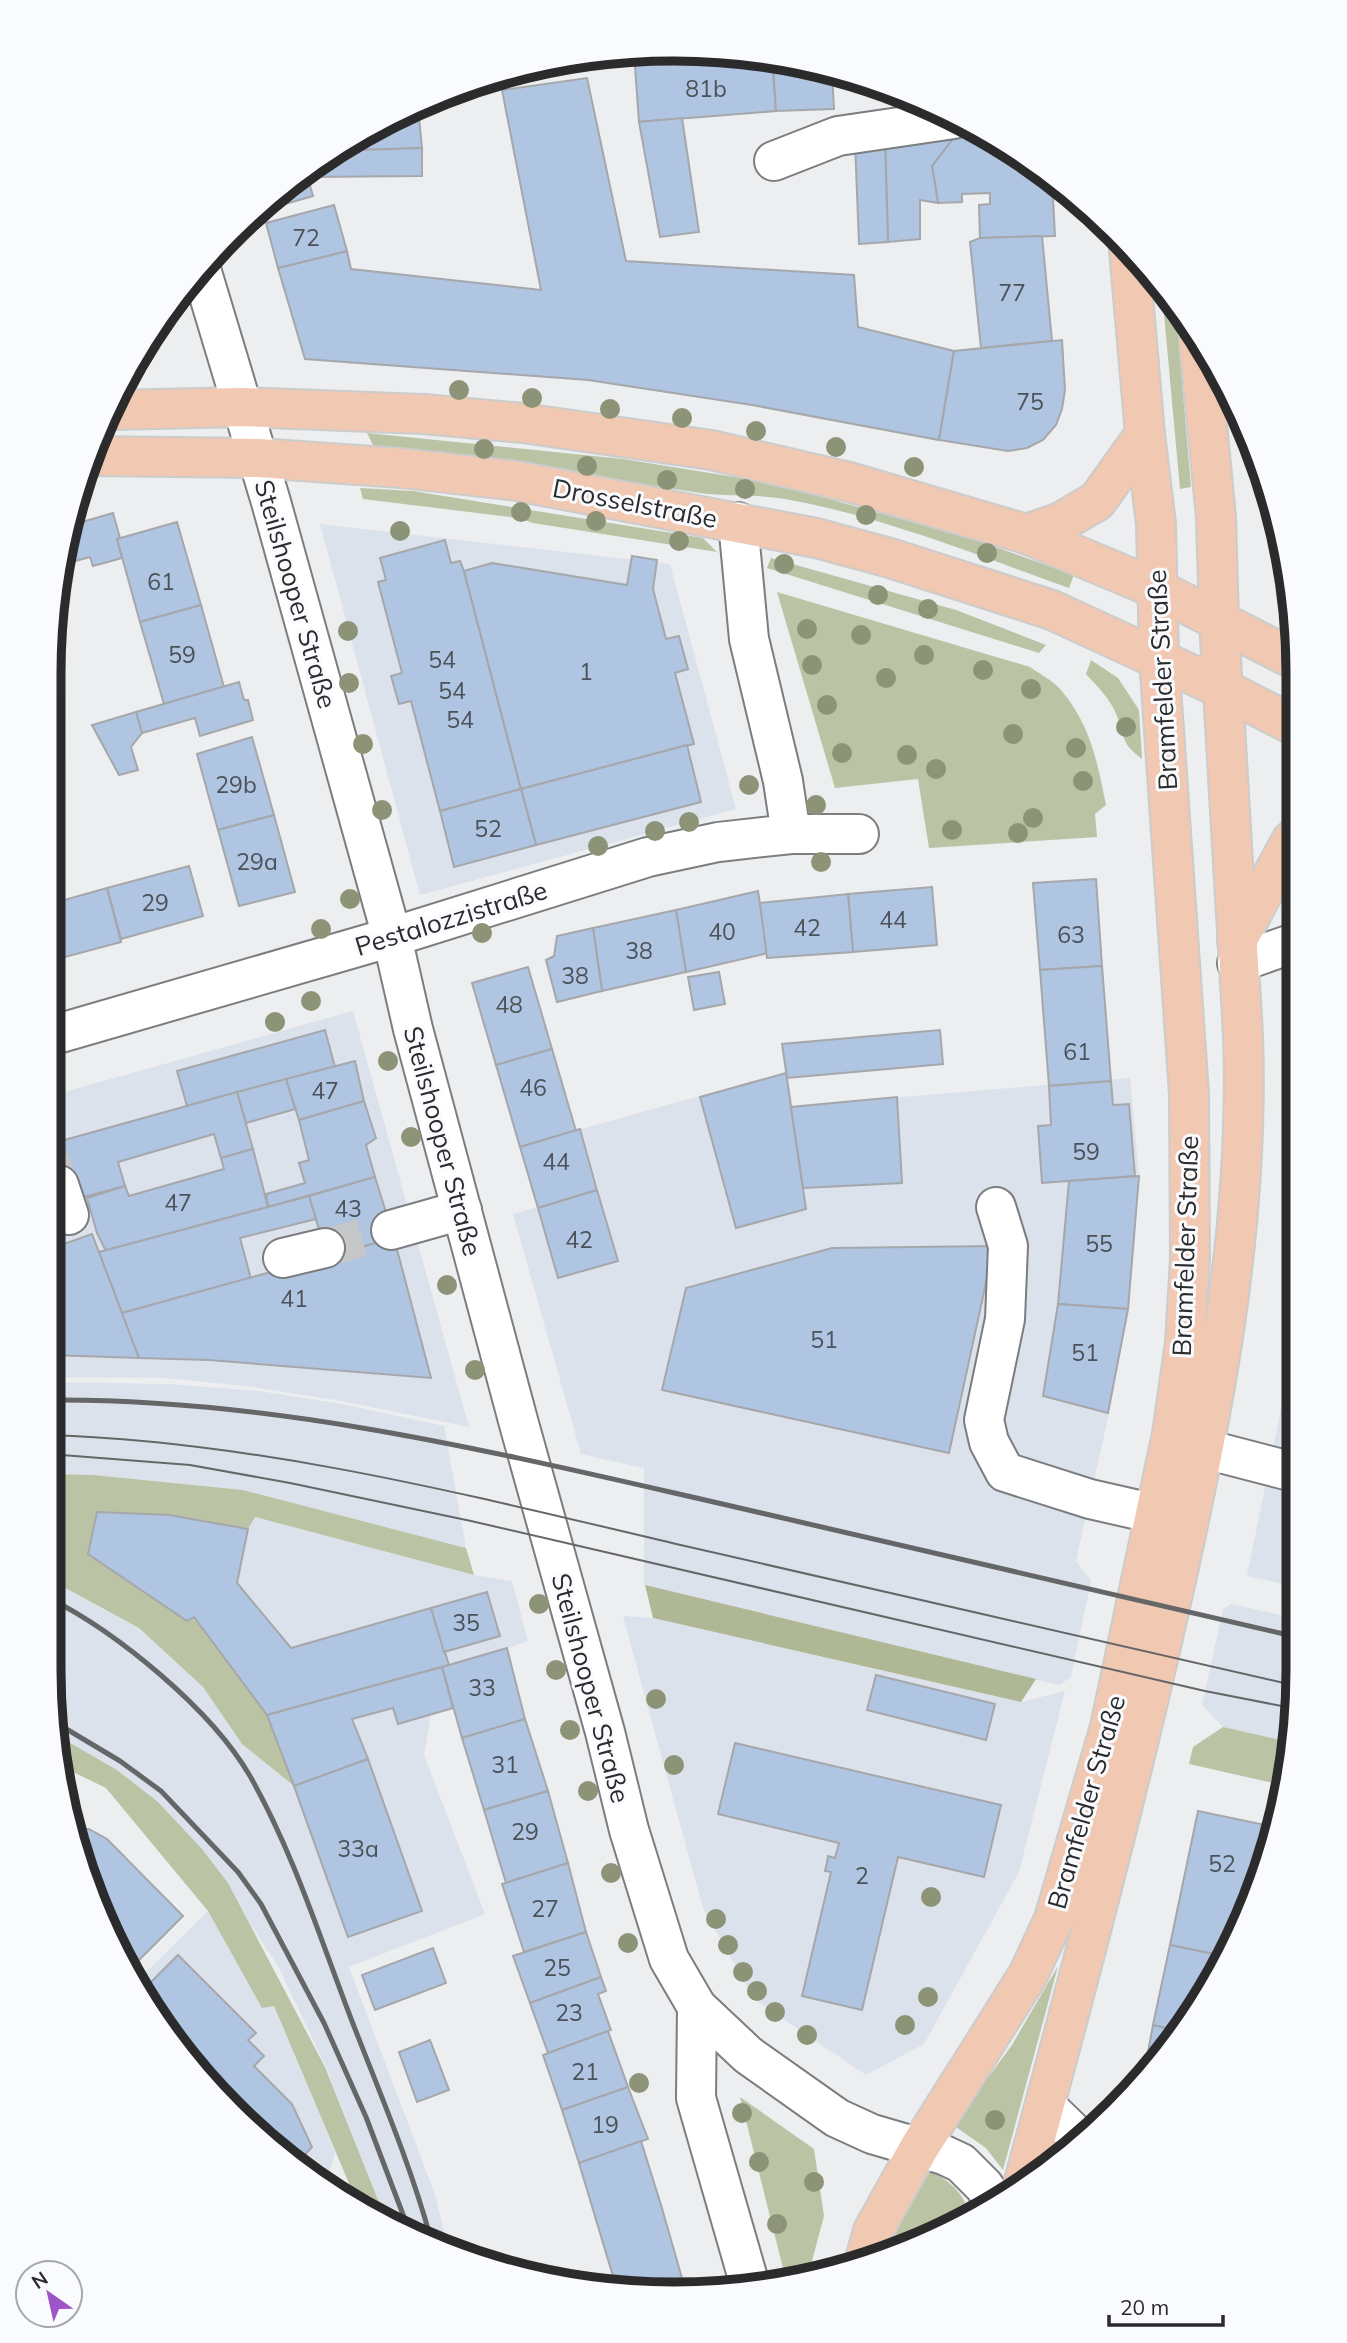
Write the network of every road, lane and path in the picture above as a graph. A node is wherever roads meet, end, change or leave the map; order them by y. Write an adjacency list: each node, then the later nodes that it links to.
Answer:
1 (938, 121): 2 (street)
2 (774, 161)
3 (1130, 266): 8 (main road, Bramfelder Straße)
4 (204, 281): 6 (street, Steilshooper Straße)
5 (1201, 362): 14 (main road, Bramfelder Straße)
6 (242, 407): 7 (main road); 10 (street, Steilshooper Straße); 12 (main road)
7 (121, 410)
8 (1145, 434): 12 (main road); 13 (main road, Bramfelder Straße)
9 (102, 456): 10 (main road, Drosselstraße)
10 (258, 458): 11 (main road, Drosselstraße); 22 (street, Steilshooper Straße)
11 (738, 522): 16 (main road, Drosselstraße); 19 (street)
12 (1026, 534): 13 (main road)
13 (1157, 589): 14 (main road); 16 (main road, Bramfelder Straße)
14 (1219, 622): 15 (main road); 17 (main road, Bramfelder Straße)
15 (1285, 655)
16 (1159, 658): 17 (main road, Drosselstraße); 33 (main road, Bramfelder Straße)
17 (1223, 689): 18 (main road, Drosselstraße); 24 (main road, Bramfelder Straße)
18 (1286, 721)
19 (791, 834): 20 (street, Pestalozzistraße); 22 (street, Pestalozzistraße)
20 (859, 834)
21 (1286, 851): 24 (main road)
22 (392, 937): 25 (street, Pestalozzistraße); 27 (street, Steilshooper Straße)
23 (1286, 944): 24 (street)
24 (1237, 952): 31 (main road, Bramfelder Straße)
25 (61, 1034)
26 (996, 1207): 33 (street)
27 (461, 1210): 28 (street); 34 (street, Steilshooper Straße)
28 (391, 1230)
29 (325, 1248): 30 (street)
30 (283, 1258)
31 (1205, 1449): 32 (street); 35 (main road, Bramfelder Straße)
32 (1286, 1470)
33 (1156, 1514): 37 (main road, Bramfelder Straße)
34 (697, 2007): 37 (street, Steilshooper Straße); 41 (street)
35 (1045, 2105): 36 (street); 38 (main road, Bramfelder Straße)
36 (1074, 2133)
37 (919, 2148): 39 (street, Steilshooper Straße); 40 (main road, Bramfelder Straße)
38 (1027, 2169)
39 (990, 2194)
40 (868, 2250)
41 (748, 2277)

